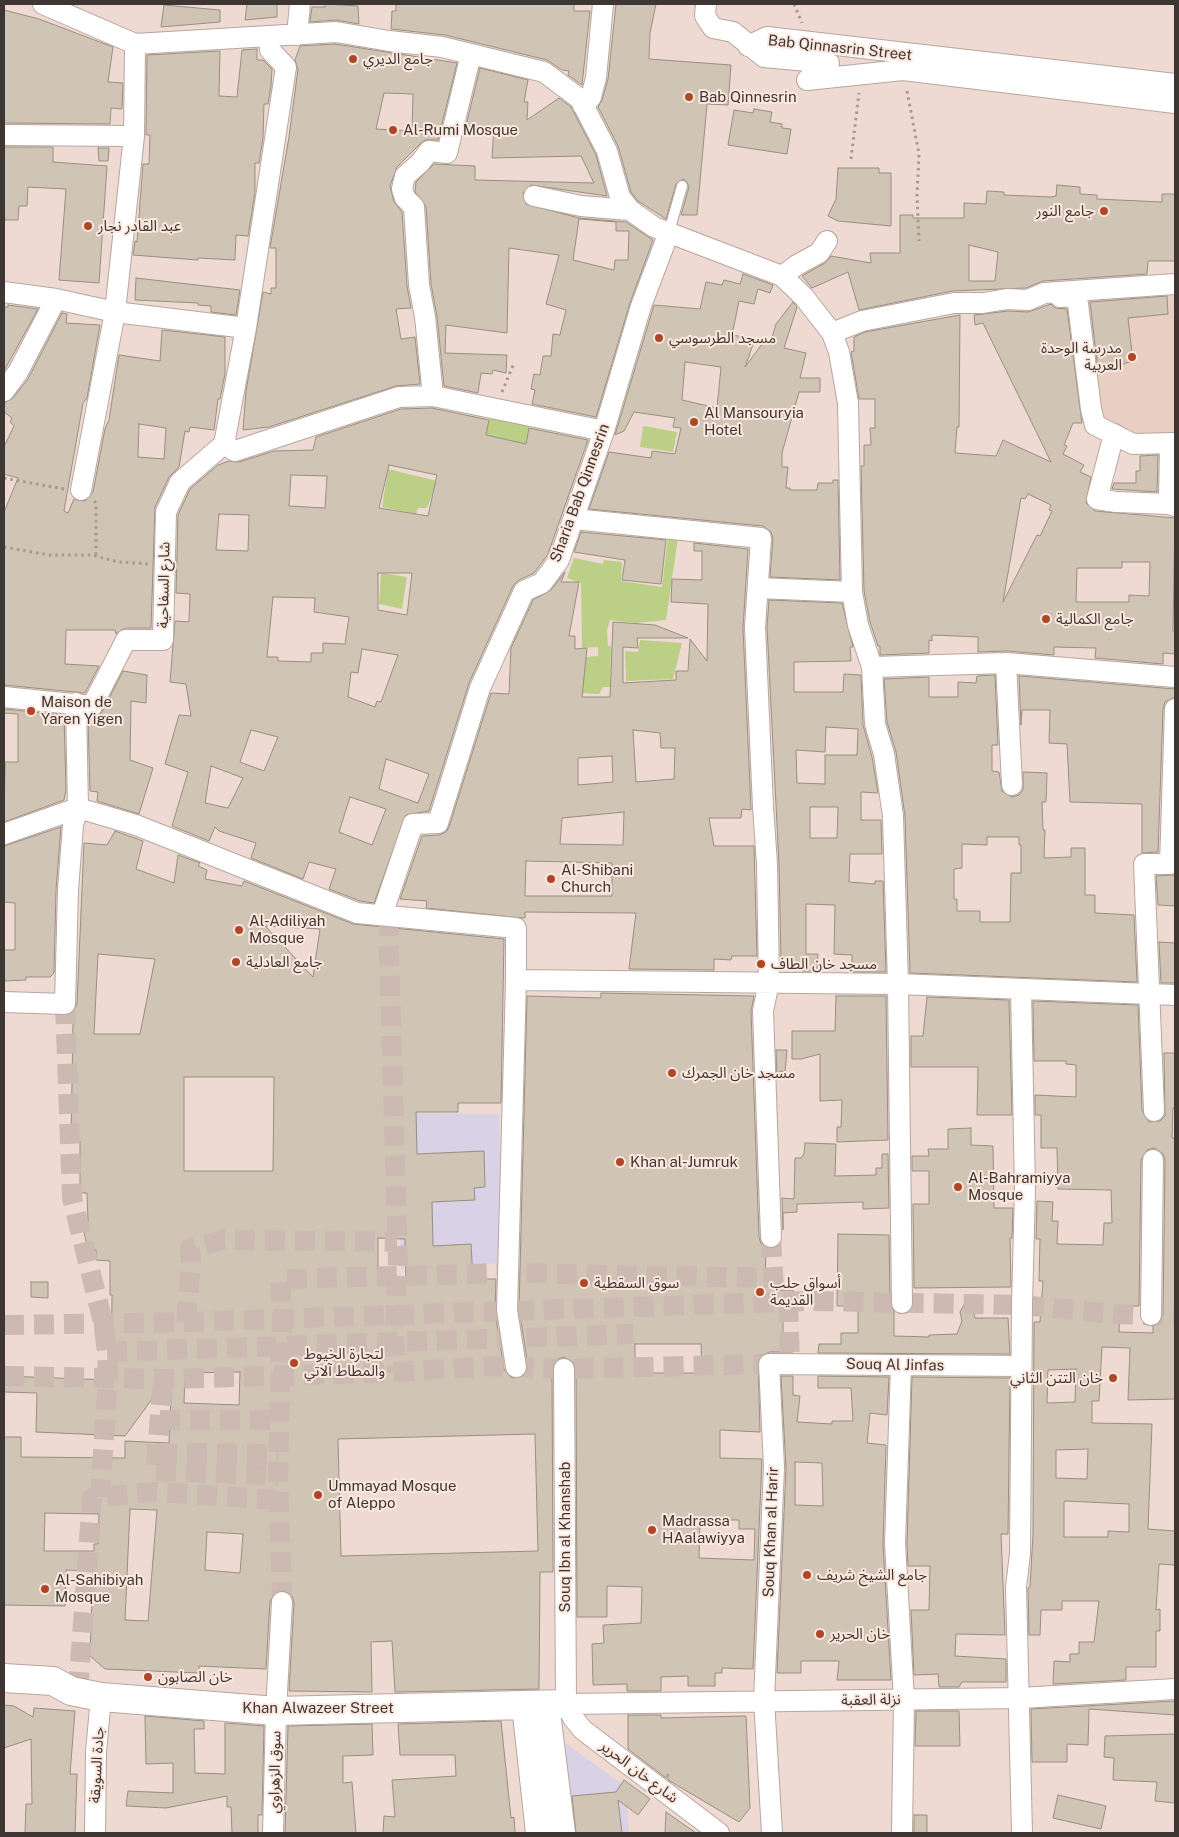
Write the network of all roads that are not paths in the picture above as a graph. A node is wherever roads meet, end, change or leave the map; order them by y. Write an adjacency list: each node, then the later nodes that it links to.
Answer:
1 (43, 4): 7 (street)
2 (300, 4): 5 (street)
3 (603, 4): 12 (street)
4 (706, 4): 8 (street)
5 (297, 35): 6 (street); 9 (street)
6 (268, 37): 7 (street); 26 (street)
7 (136, 44): 14 (street)
8 (748, 46): 10 (street, Bab Qinnasrin Street); 11 (street, Bab Qinnasrin Street)
9 (472, 54): 12 (street); 29 (street)
10 (1175, 84)
11 (1175, 102)
12 (583, 106): 17 (street)
13 (4, 135): 14 (street)
14 (134, 136): 25 (street)
15 (682, 186): 18 (lane)
16 (534, 196): 17 (street)
17 (630, 210): 18 (street)
18 (669, 232): 20 (street); 30 (street, Sharia Bab Qinnesrin)
19 (827, 240): 20 (street)
20 (782, 276): 27 (street)
21 (1175, 284): 24 (street)
22 (4, 292): 23 (street)
23 (56, 298): 25 (street); 28 (street)
24 (1028, 300): 27 (street); 31 (street)
25 (115, 312): 26 (street); 34 (street)
26 (246, 328): 33 (street)
27 (832, 333): 38 (street)
28 (4, 392)
29 (433, 396): 30 (street); 33 (street)
30 (604, 431): 36 (street, Sharia Bab Qinnesrin)
31 (1114, 434): 32 (street); 35 (street)
32 (1173, 443): 35 (street)
33 (224, 444): 43 (street, شارع السفاحية)
34 (81, 490)
35 (1172, 505)
36 (574, 519): 37 (street); 48 (street, Sharia Bab Qinnesrin)
37 (758, 588): 38 (street); 50 (street)
38 (852, 592): 40 (street)
39 (1006, 663): 40 (street); 41 (street); 45 (street)
40 (872, 667): 51 (street)
41 (1175, 677)
42 (4, 696): 43 (street, شارع السفاحية)
43 (76, 703): 46 (street)
44 (1175, 709): 53 (street)
45 (1012, 786)
46 (78, 808): 47 (street); 48 (street); 55 (street)
47 (4, 834)
48 (382, 915): 49 (street)
49 (516, 980): 50 (street); 63 (street)
50 (769, 982): 51 (street); 58 (street)
51 (898, 984): 52 (street); 59 (street)
52 (1021, 990): 53 (street); 62 (street)
53 (1148, 995): 54 (street); 56 (street)
54 (1175, 995)
55 (4, 1002)
56 (1154, 1111)
57 (1153, 1160): 60 (street)
58 (771, 1237)
59 (902, 1303)
60 (1151, 1315)
61 (901, 1365): 62 (street, Souq Al Jinfas); 73 (street, Souq Khan al Harir); 74 (street)
62 (1021, 1366): 72 (street)
63 (516, 1367)
64 (564, 1369): 75 (street, Souq Ibn al Khanshab)
65 (282, 1602): 76 (street, سوق الزهراوي)
66 (4, 1672): 67 (street)
67 (4, 1678): 69 (street, Khan Alwazeer Street)
68 (1175, 1689): 72 (street, نزلة العقبة)
69 (71, 1691): 70 (street, Khan Alwazeer Street); 71 (street, Khan Alwazeer Street)
70 (4, 1694)
71 (101, 1696): 76 (street, Khan Alwazeer Street); 77 (street, جادة السويقة)
72 (1020, 1698): 74 (street, نزلة العقبة); 84 (street)
73 (764, 1700): 74 (street, نزلة العقبة); 75 (street, نزلة العقبة); 82 (street)
74 (904, 1700): 83 (street)
75 (546, 1705): 76 (street, Khan Alwazeer Street); 79 (street); 80 (street); 81 (street, شارع خان الحرير)
76 (276, 1711): 78 (street, سوق الزهراوي)
77 (95, 1833)
78 (273, 1833)
79 (540, 1833)
80 (561, 1833)
81 (719, 1833)
82 (772, 1833)
83 (902, 1833)
84 (1022, 1833)

